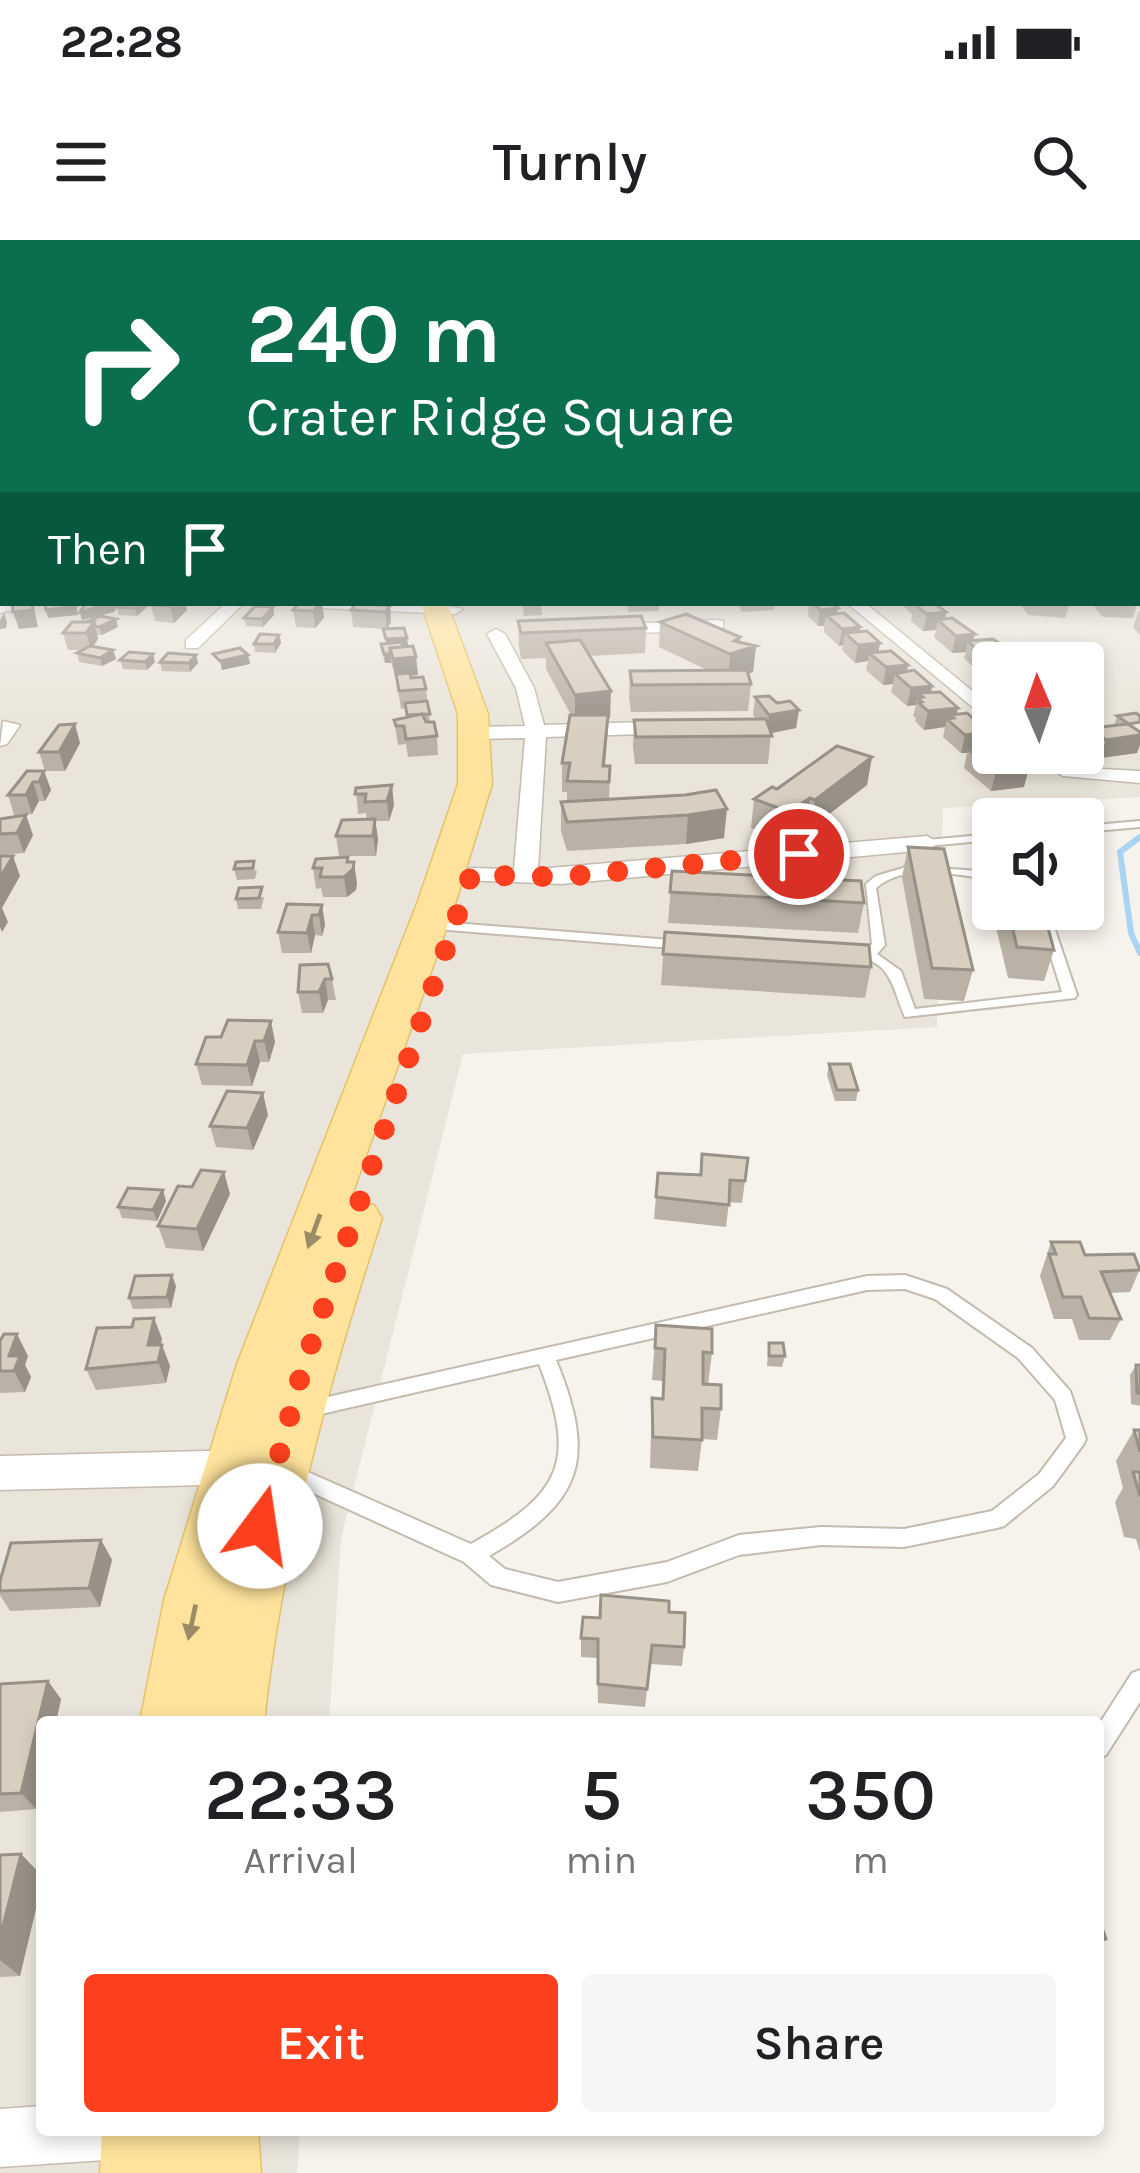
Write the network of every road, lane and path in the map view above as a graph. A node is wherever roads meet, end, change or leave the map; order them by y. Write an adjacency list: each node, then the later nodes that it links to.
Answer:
1 (233, 606): 7 (street)
2 (444, 606): 10 (main road)
3 (859, 606): 8 (street)
4 (717, 625): 5 (street)
5 (585, 631)
6 (518, 633): 10 (street)
7 (192, 644)
8 (972, 700)
9 (694, 727): 10 (street)
10 (505, 732): 17 (main road); 19 (street); 20 (main road)
11 (1104, 773): 12 (street)
12 (1140, 776)
13 (1140, 824): 14 (lane)
14 (1104, 827)
15 (972, 839): 16 (lane)
16 (927, 843): 19 (street)
17 (471, 875): 19 (street); 20 (main road)
18 (972, 875): 23 (lane)
19 (525, 878)
20 (441, 926): 22 (lane); 26 (main road, one-way to 26); 26 (main road)
21 (1049, 930): 23 (lane)
22 (698, 946)
23 (869, 954): 24 (lane)
24 (835, 955)
25 (546, 1358): 26 (lane); 28 (lane); 28 (lane)
26 (265, 1449): 27 (street); 28 (lane); 30 (main road, one-way to 30); 31 (main road)
27 (0, 1473)
28 (472, 1555)
29 (1140, 1681): 32 (lane)
30 (177, 1716)
31 (229, 1716)
32 (1104, 1738)
33 (36, 2136): 36 (street)
34 (146, 2136): 37 (main road)
35 (213, 2136): 38 (main road)
36 (0, 2138)
37 (146, 2173)
38 (215, 2173)

